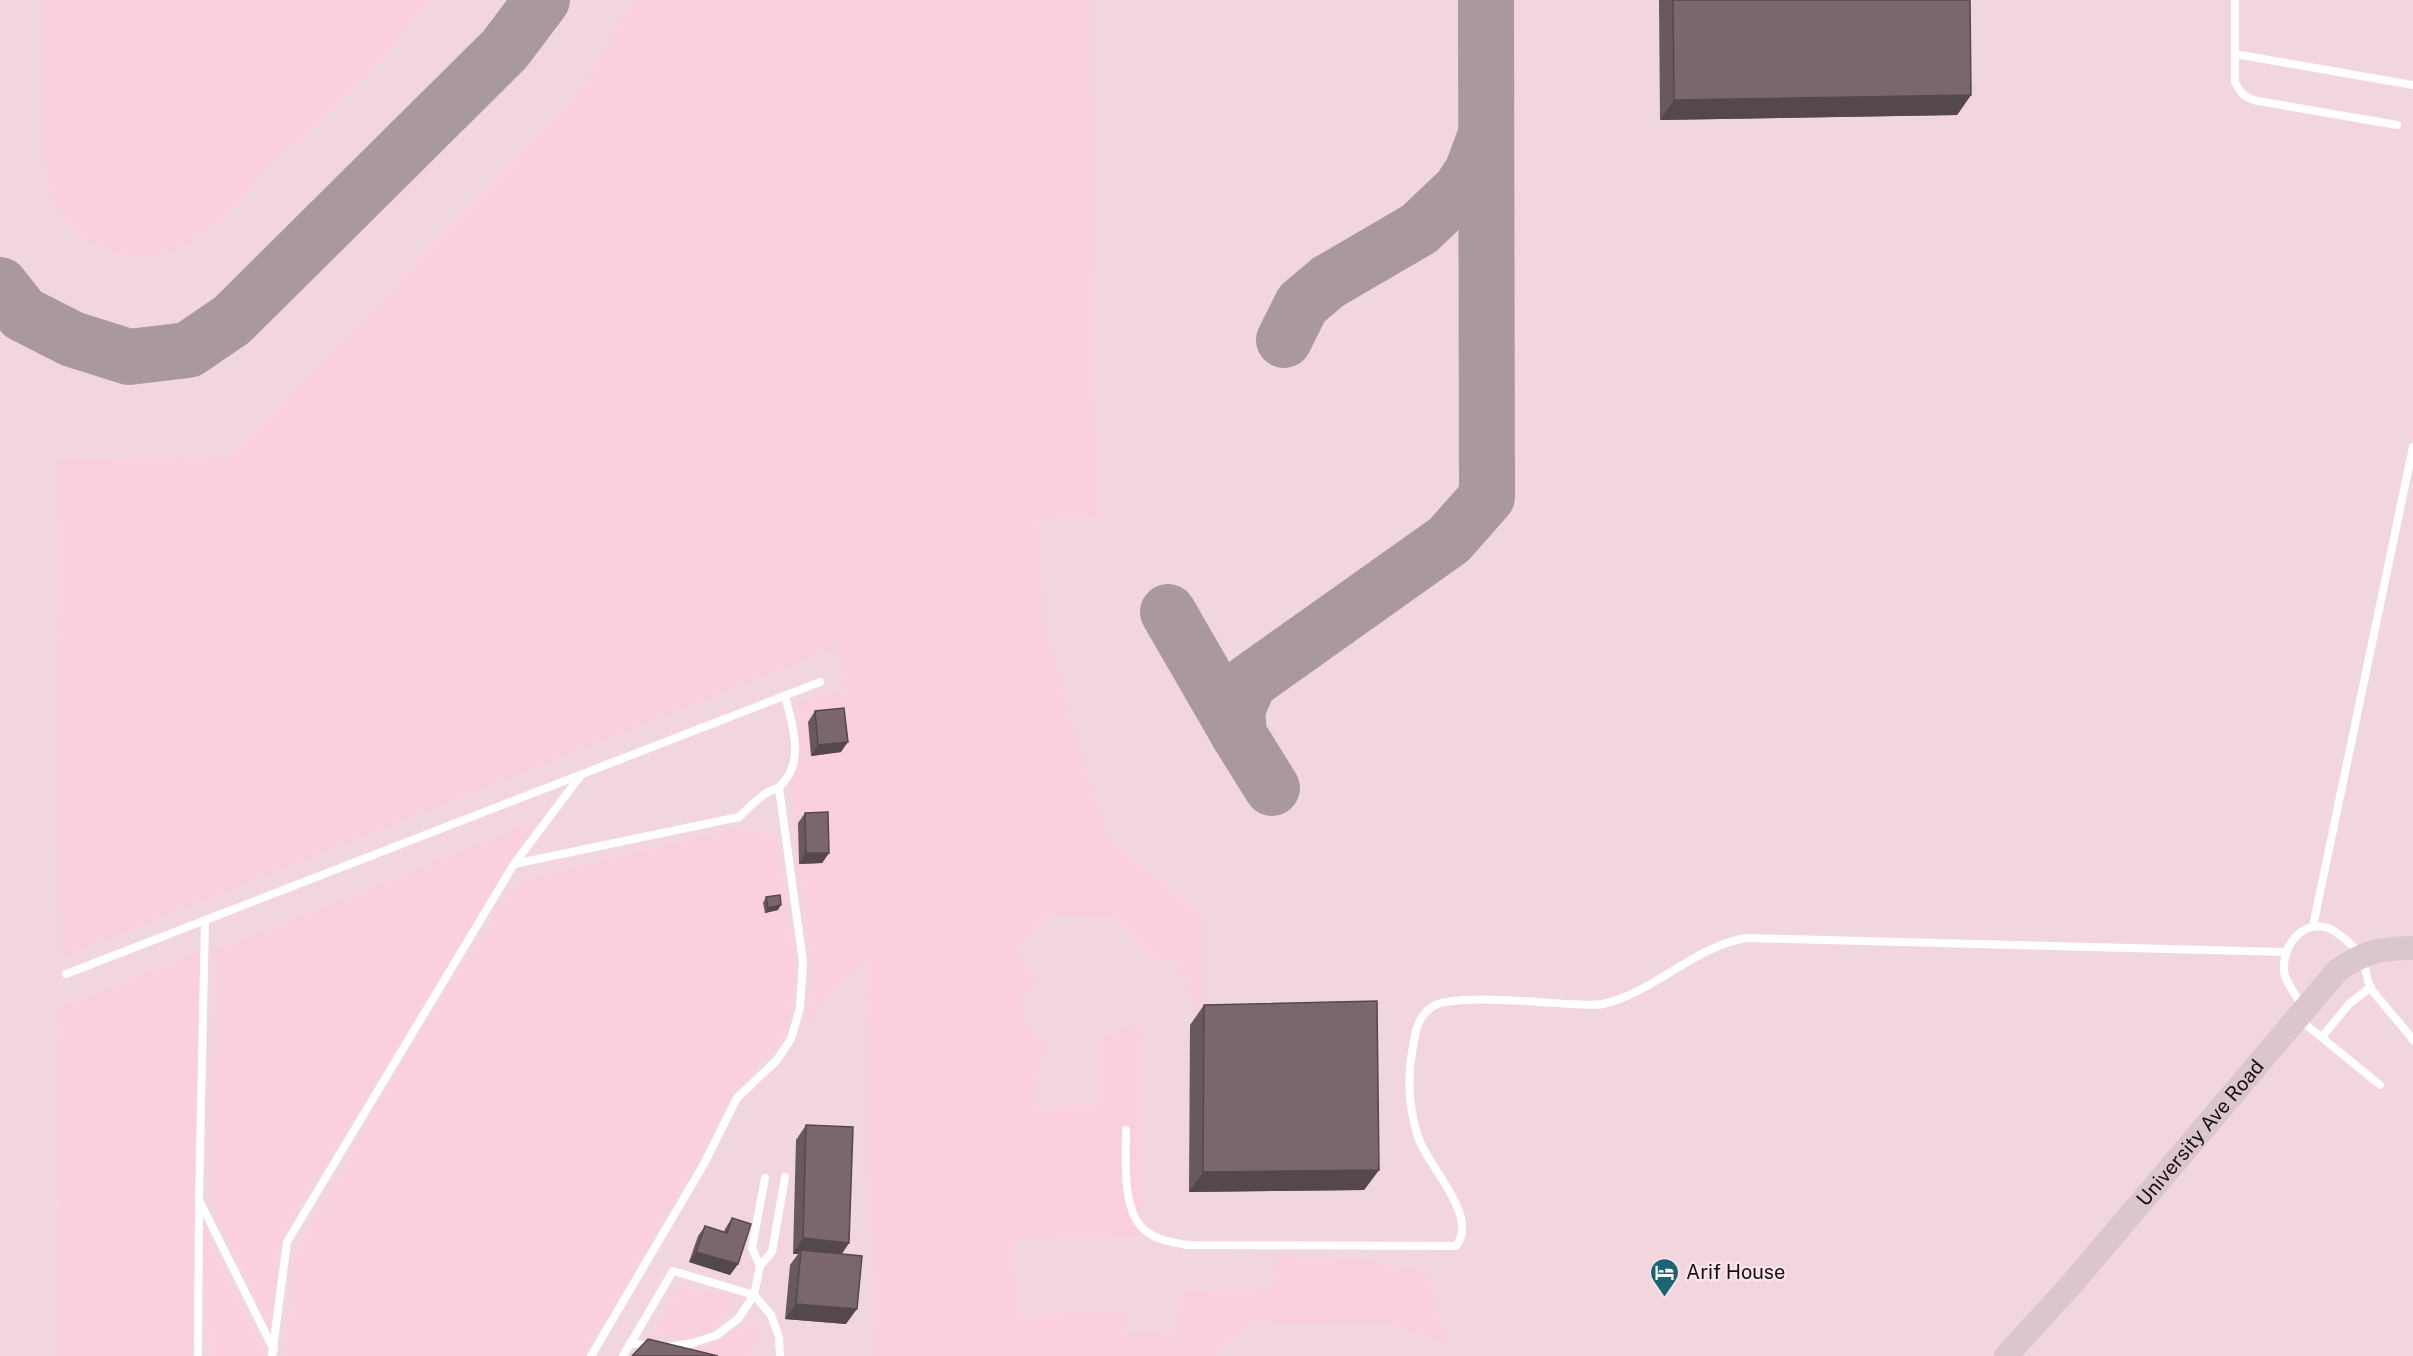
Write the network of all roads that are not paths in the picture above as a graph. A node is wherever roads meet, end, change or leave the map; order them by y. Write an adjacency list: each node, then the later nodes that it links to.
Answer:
1 (2235, 0): 2 (lane)
2 (2235, 54): 3 (lane); 4 (lane)
3 (2413, 85)
4 (2397, 125)
5 (2413, 447): 12 (lane)
6 (820, 682): 7 (lane)
7 (784, 696): 8 (lane); 9 (lane)
8 (581, 774): 10 (lane); 11 (lane)
9 (779, 788): 10 (lane); 31 (lane)
10 (514, 864): 29 (lane)
11 (206, 920): 16 (lane); 25 (lane)
12 (2313, 926): 14 (lane); 15 (lane)
13 (2413, 948): 15 (street, University Ave Road)
14 (2286, 952): 18 (lane); 22 (lane)
15 (2360, 955): 17 (lane); 18 (street, University Ave Road)
16 (66, 974)
17 (2371, 987): 19 (lane); 20 (lane)
18 (2301, 1014): 19 (lane); 34 (street, University Ave Road)
19 (2322, 1037): 21 (lane)
20 (2413, 1040)
21 (2380, 1084)
22 (1126, 1130)
23 (785, 1177): 26 (lane)
24 (765, 1178): 26 (lane)
25 (199, 1200): 29 (lane); 30 (lane)
26 (760, 1266): 27 (lane)
27 (754, 1295): 28 (lane); 28 (lane); 33 (lane)
28 (630, 1343): 32 (lane)
29 (274, 1354)
30 (198, 1356)
31 (591, 1356)
32 (622, 1356)
33 (780, 1356)
34 (2006, 1356)

